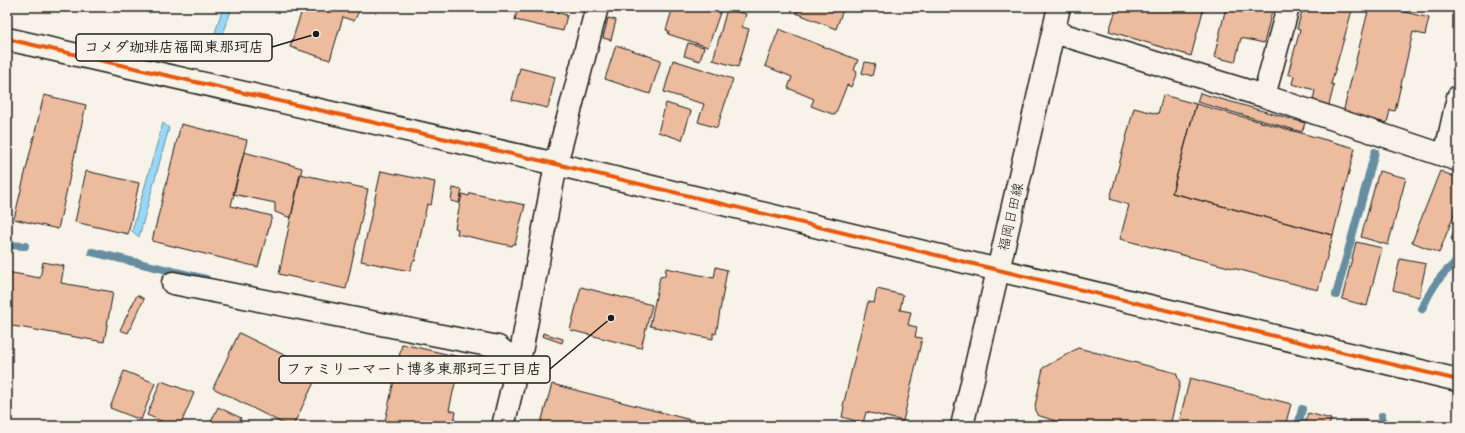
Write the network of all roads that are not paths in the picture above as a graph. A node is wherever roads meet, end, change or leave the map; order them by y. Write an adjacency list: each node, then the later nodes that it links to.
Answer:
1 (597, 7): 9 (street)
2 (1060, 7): 4 (street, 福岡日田線)
3 (1288, 7): 6 (street)
4 (1054, 32): 6 (street); 10 (street, 福岡日田線)
5 (7, 39): 9 (street)
6 (1264, 96): 8 (street)
7 (1458, 97): 8 (street)
8 (1451, 158)
9 (556, 164): 10 (street); 12 (street)
10 (999, 269): 13 (street); 15 (street, 福岡日田線)
11 (173, 283): 12 (street)
12 (518, 363): 14 (street)
13 (1458, 380)
14 (503, 426)
15 (962, 426)

